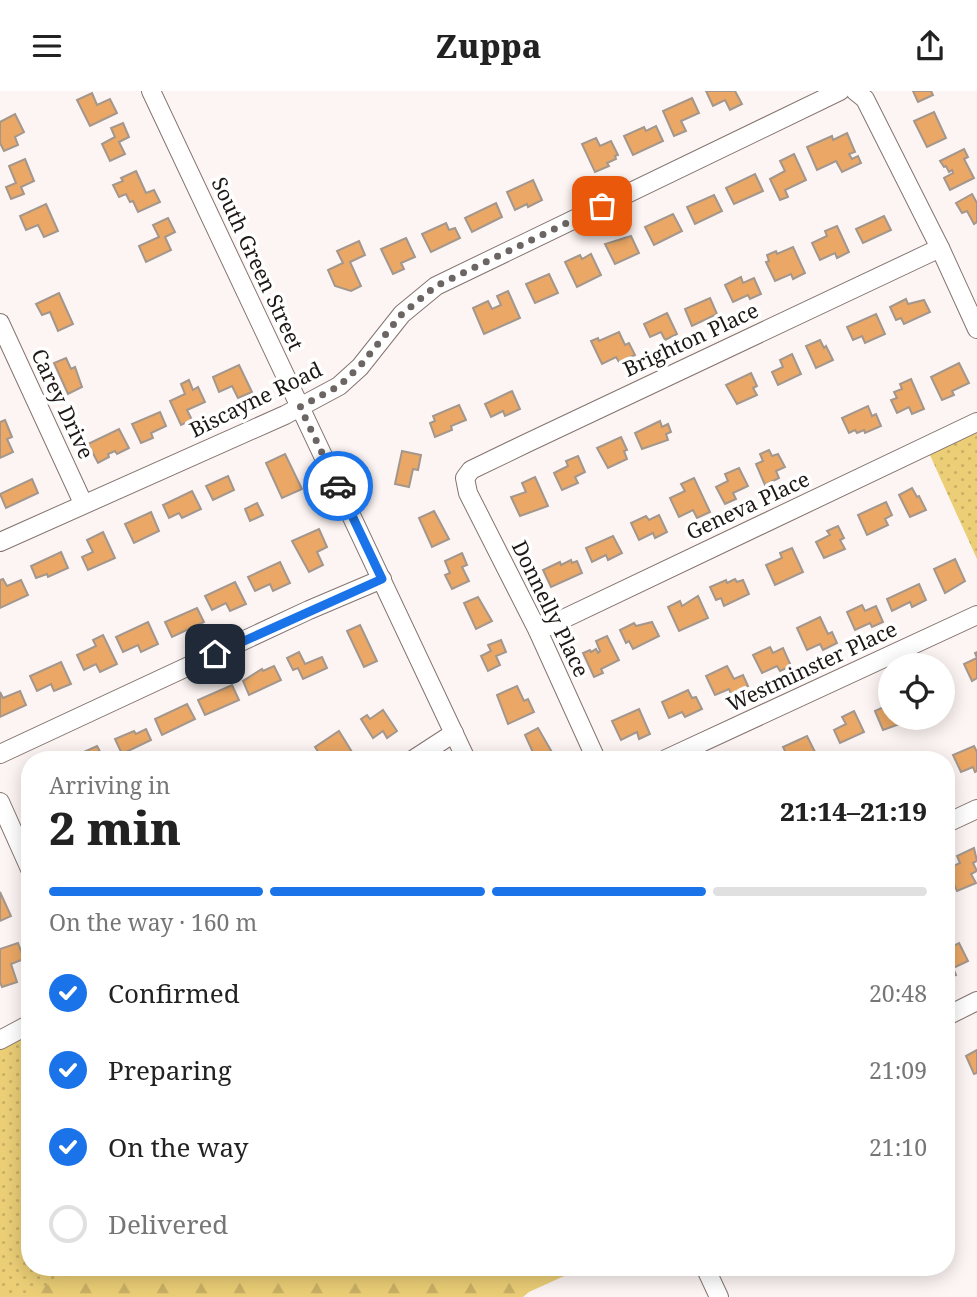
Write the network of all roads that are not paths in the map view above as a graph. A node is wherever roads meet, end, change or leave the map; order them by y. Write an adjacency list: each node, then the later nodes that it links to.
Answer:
1 (151, 91): 7 (street, South Green Street)
2 (840, 91): 7 (street, Biscayne Road)
3 (855, 91): 4 (street)
4 (940, 248): 6 (street); 9 (street, Brighton Place)
5 (0, 323): 10 (street, Carey Drive)
6 (977, 329)
7 (300, 407): 10 (street, Biscayne Road); 12 (street, South Green Street)
8 (977, 422): 14 (street, Geneva Place)
9 (465, 478): 14 (street, Donnelly Place)
10 (83, 503): 11 (street, Biscayne Road)
11 (0, 542)
12 (382, 579): 15 (street, South Green Street); 20 (street)
13 (977, 615): 19 (street, Westminster Place)
14 (538, 631): 18 (street, Donnelly Place)
15 (454, 733): 16 (street); 17 (street, South Green Street)
16 (426, 751)
17 (462, 751)
18 (592, 751)
19 (683, 751)
20 (0, 754)
21 (0, 802): 24 (street)
22 (977, 809): 23 (street)
23 (955, 820)
24 (21, 849)
25 (977, 1001): 26 (street)
26 (955, 1012)
27 (21, 1029): 28 (street)
28 (0, 1040)
29 (709, 1276): 30 (street)
30 (719, 1297)

